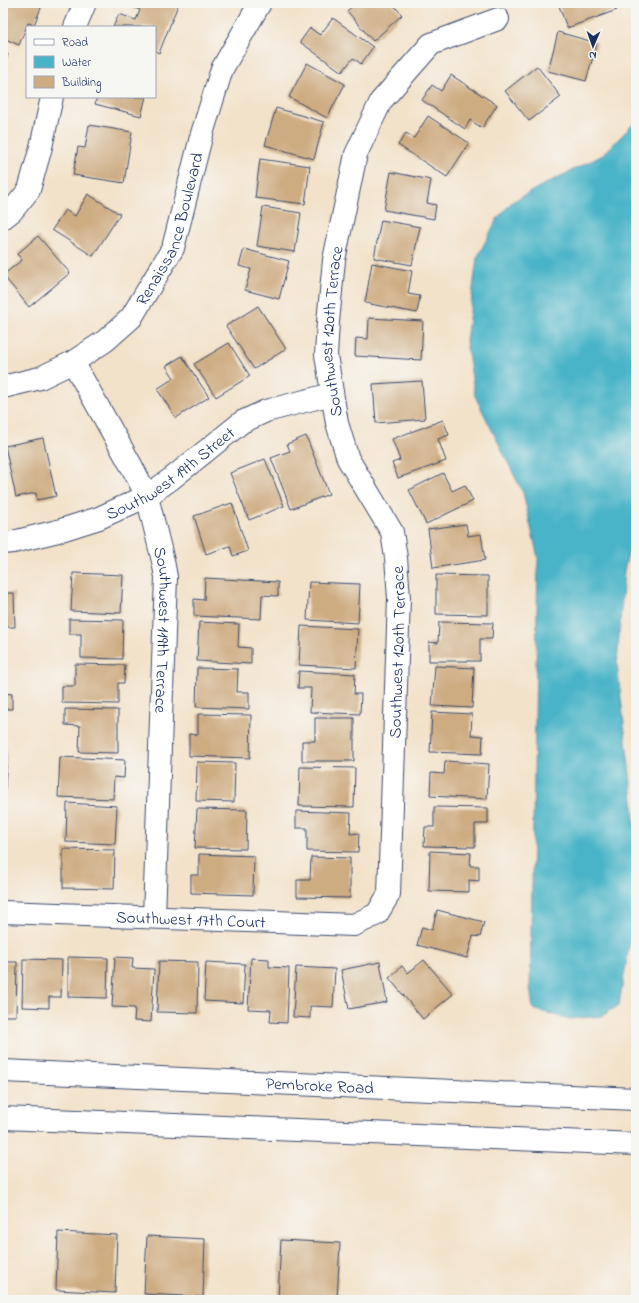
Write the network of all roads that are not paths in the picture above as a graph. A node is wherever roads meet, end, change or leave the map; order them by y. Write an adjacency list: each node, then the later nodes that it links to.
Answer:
1 (85, 3): 4 (street)
2 (260, 3): 7 (street, Renaissance Boulevard)
3 (498, 19): 9 (street, Southwest 120th Terrace)
4 (75, 26)
5 (52, 98): 6 (street)
6 (3, 218)
7 (73, 362): 8 (street, Renaissance Boulevard); 10 (street, Southwest 119th Terrace)
8 (3, 387)
9 (332, 394): 10 (street, Southwest 19th Street); 13 (street, Southwest 120th Terrace)
10 (146, 496): 11 (street, Southwest 19th Street); 14 (street, Southwest 119th Terrace)
11 (3, 542)
12 (3, 912): 14 (street, Southwest 17th Court)
13 (377, 914): 14 (street, Southwest 17th Court)
14 (154, 918)
15 (3, 1071): 16 (street, Pembroke Road)
16 (636, 1099)
17 (3, 1118): 18 (street)
18 (636, 1144)

